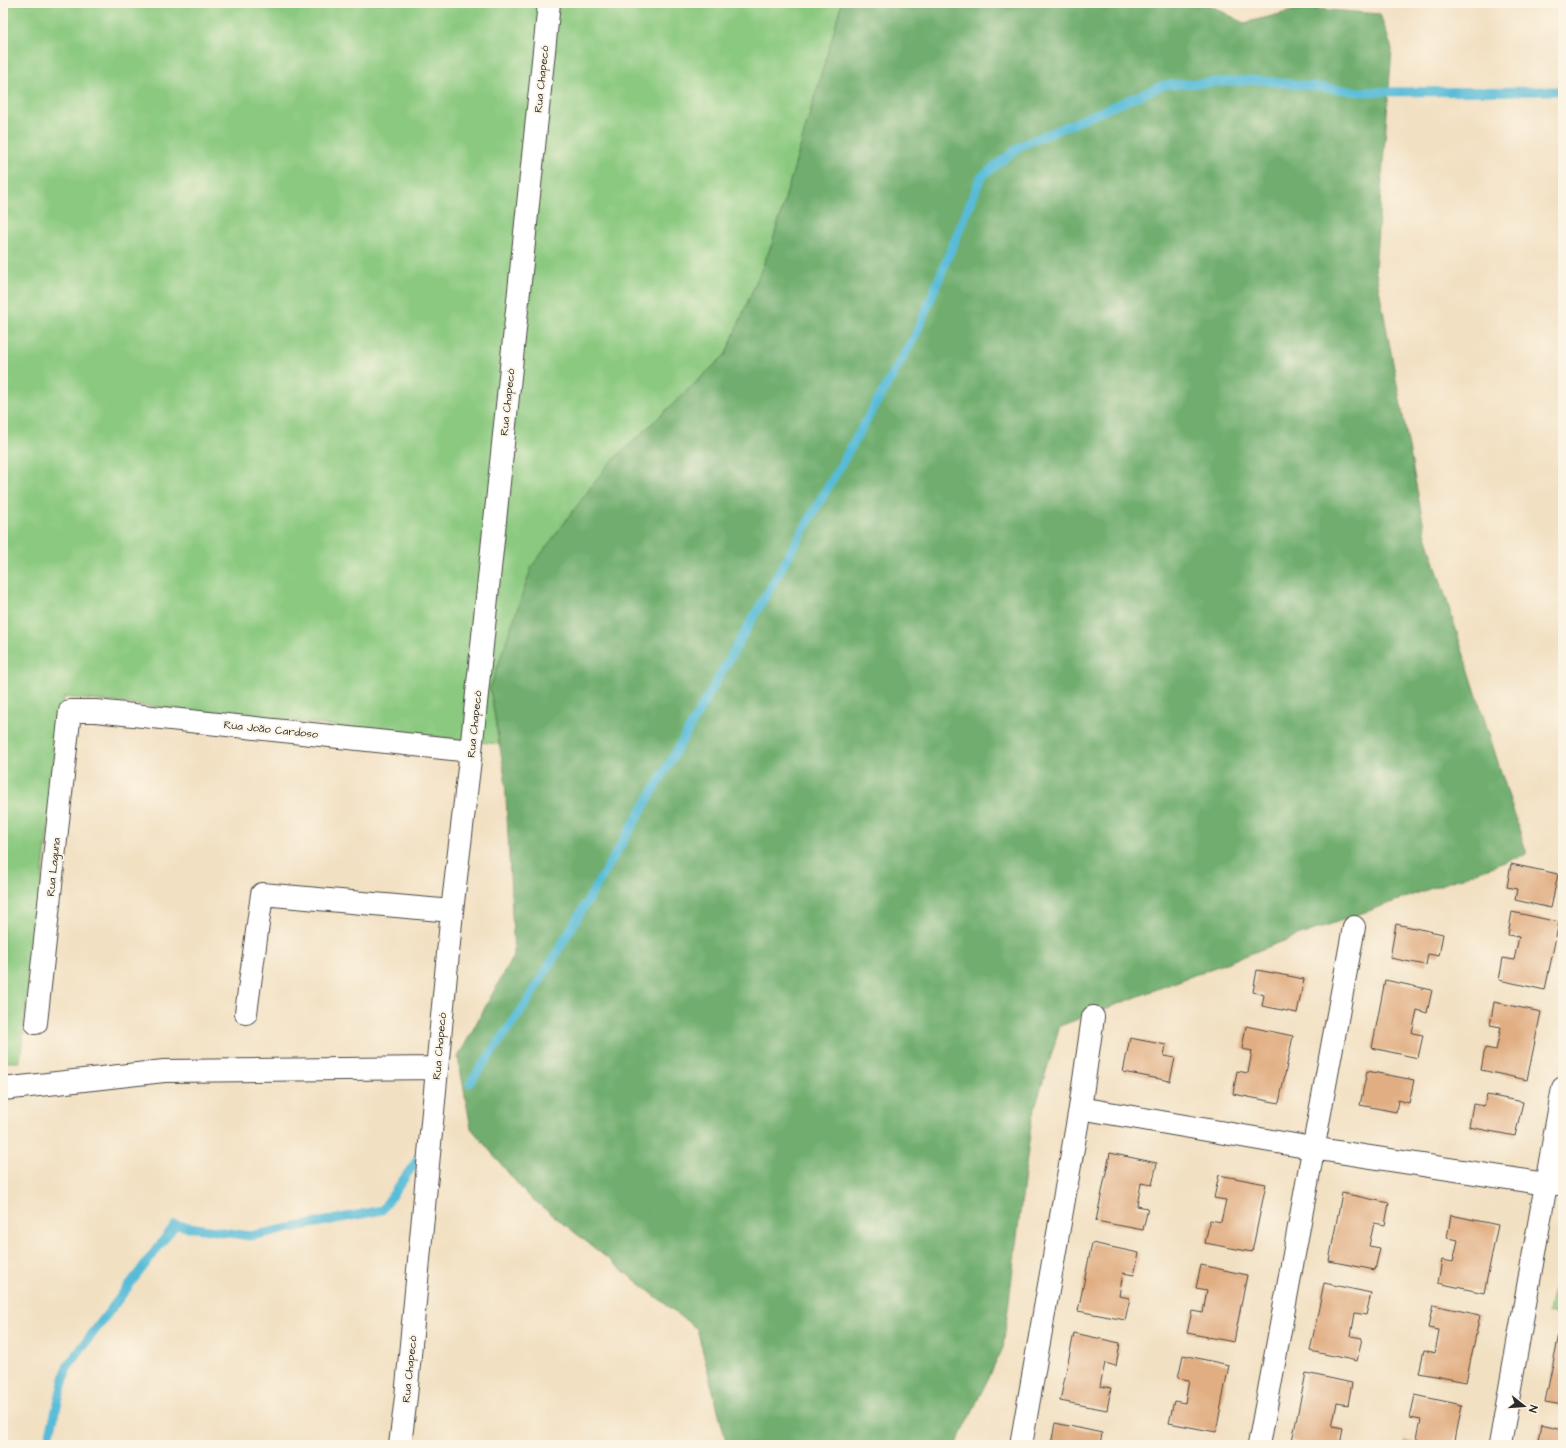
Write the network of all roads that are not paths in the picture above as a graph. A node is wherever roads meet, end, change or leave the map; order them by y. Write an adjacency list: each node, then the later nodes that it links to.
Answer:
1 (549, 3): 3 (street, Rua Chapecó)
2 (70, 711): 3 (street, Rua João Cardoso); 8 (street, Rua Laguna)
3 (471, 751): 4 (street, Rua Chapecó)
4 (452, 911): 6 (street); 9 (street, Rua Chapecó)
5 (1354, 927): 13 (street)
6 (246, 1013)
7 (1093, 1018): 12 (street)
8 (36, 1023)
9 (437, 1068): 10 (street); 15 (street, Rua Chapecó)
10 (3, 1088)
11 (1563, 1088): 14 (street)
12 (1080, 1108): 13 (street); 16 (street)
13 (1312, 1148): 14 (street); 17 (street)
14 (1555, 1184): 18 (street)
15 (400, 1445)
16 (1021, 1445)
17 (1259, 1445)
18 (1500, 1445)

